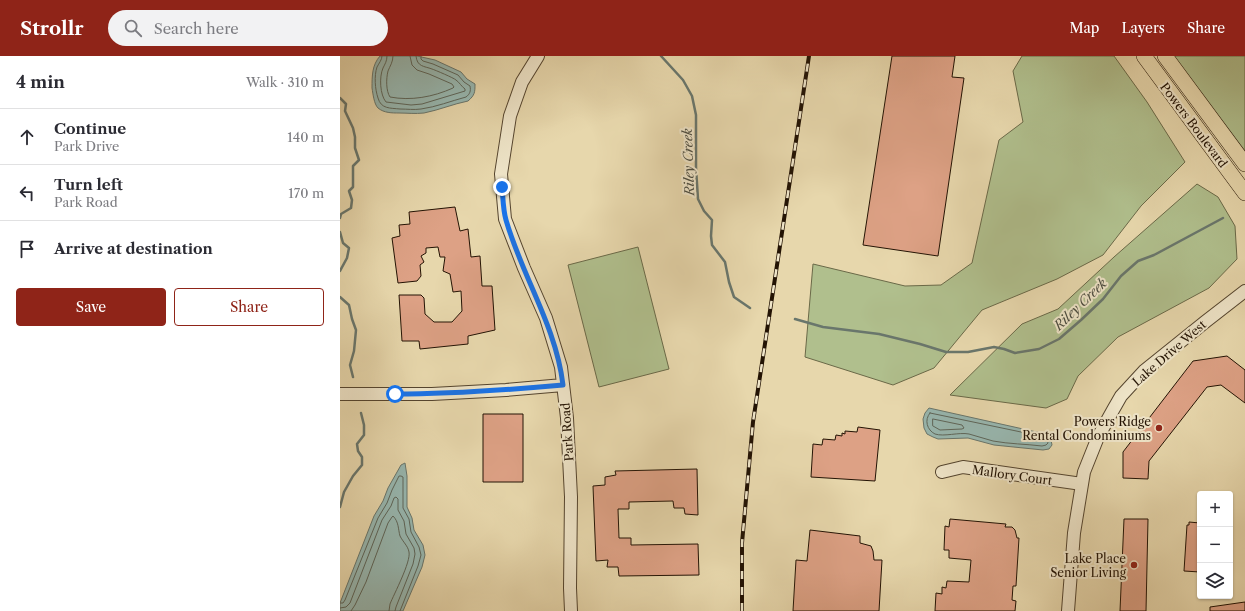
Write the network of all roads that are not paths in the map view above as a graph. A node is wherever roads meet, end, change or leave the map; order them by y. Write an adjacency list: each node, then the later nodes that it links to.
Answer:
1 (538, 56): 7 (street, Park Road)
2 (1144, 56): 5 (main road, Powers Boulevard)
3 (1165, 56): 4 (main road, Powers Boulevard)
4 (1245, 164)
5 (1245, 193)
6 (1245, 291): 10 (street, Lake Drive West)
7 (563, 385): 8 (street); 11 (street, Park Road)
8 (340, 394)
9 (942, 472): 10 (street, Mallory Court)
10 (1082, 484): 12 (street, Lake Drive West)
11 (571, 611)
12 (1068, 611)

